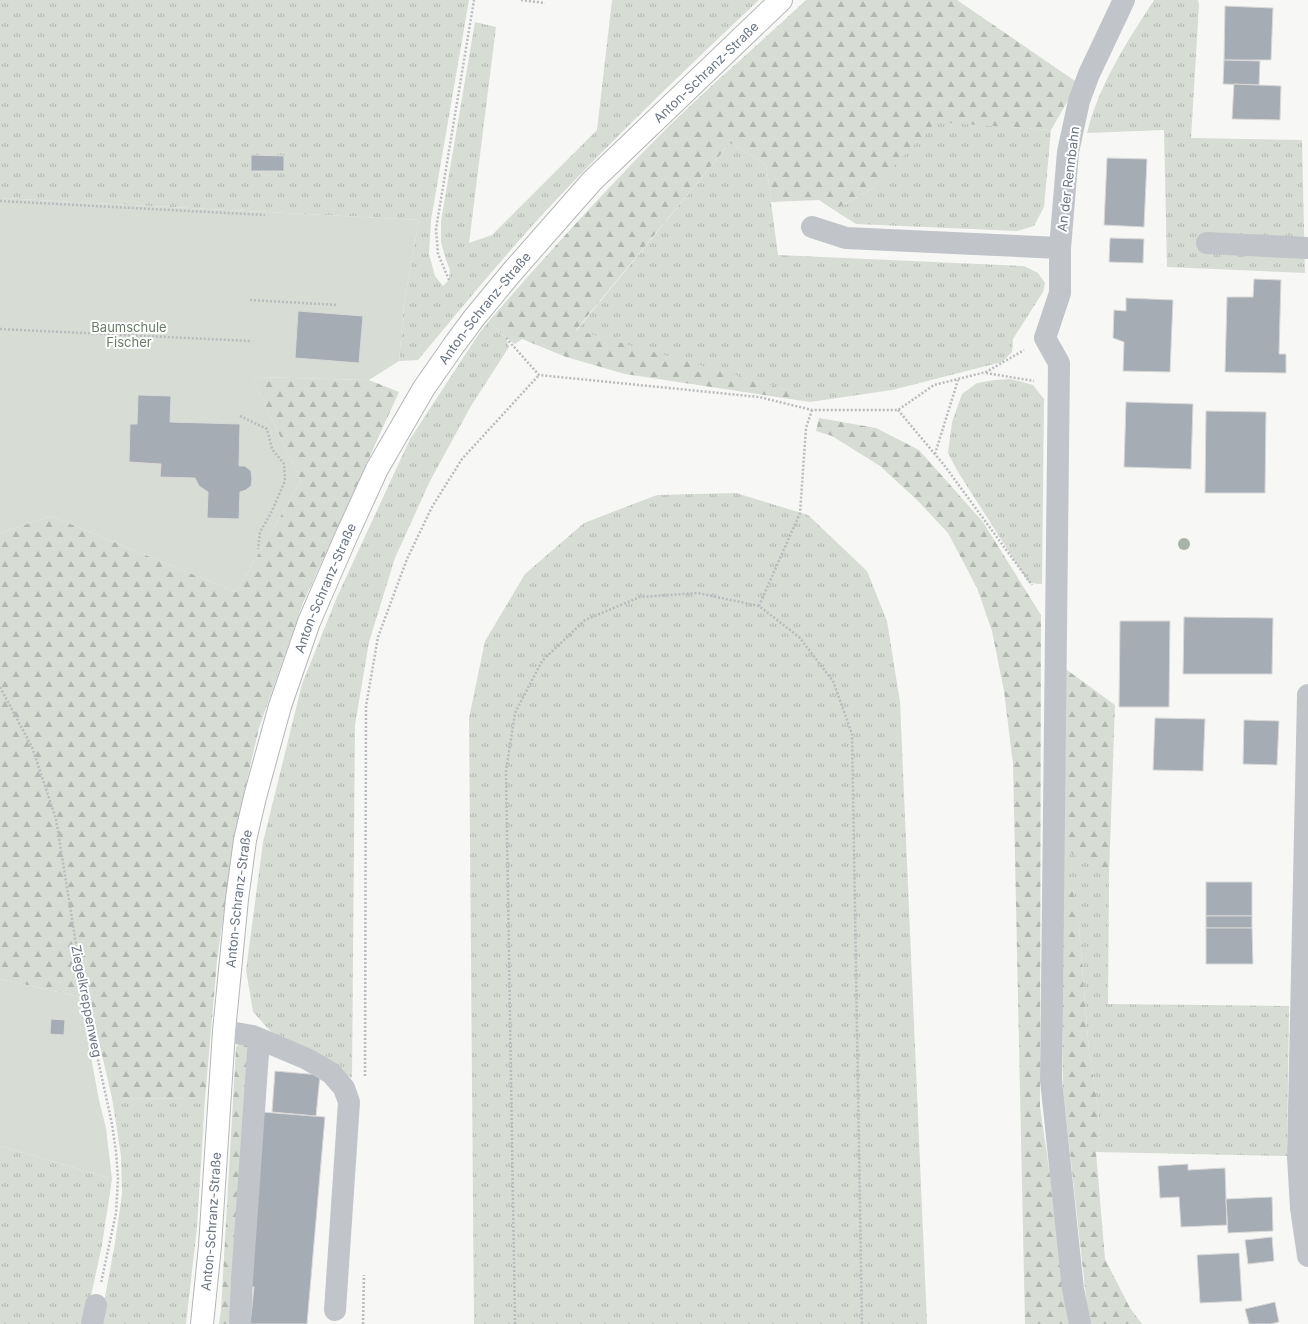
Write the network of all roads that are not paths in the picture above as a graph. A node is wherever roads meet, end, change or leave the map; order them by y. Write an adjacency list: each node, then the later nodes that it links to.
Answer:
1 (781, 0): 9 (main road, Anton-Schranz-Straße)
2 (1124, 0): 5 (street, An der Rennbahn)
3 (812, 227): 5 (street, An der Rennbahn)
4 (1207, 243): 6 (street)
5 (1060, 248): 16 (street, An der Rennbahn)
6 (1308, 248)
7 (1308, 695): 8 (street)
8 (1306, 928): 11 (street)
9 (224, 1031): 10 (street); 14 (main road, Anton-Schranz-Straße)
10 (259, 1039): 13 (street); 15 (street)
11 (1304, 1207): 12 (street)
12 (1308, 1256)
13 (335, 1310)
14 (202, 1324)
15 (240, 1324)
16 (1080, 1324)

